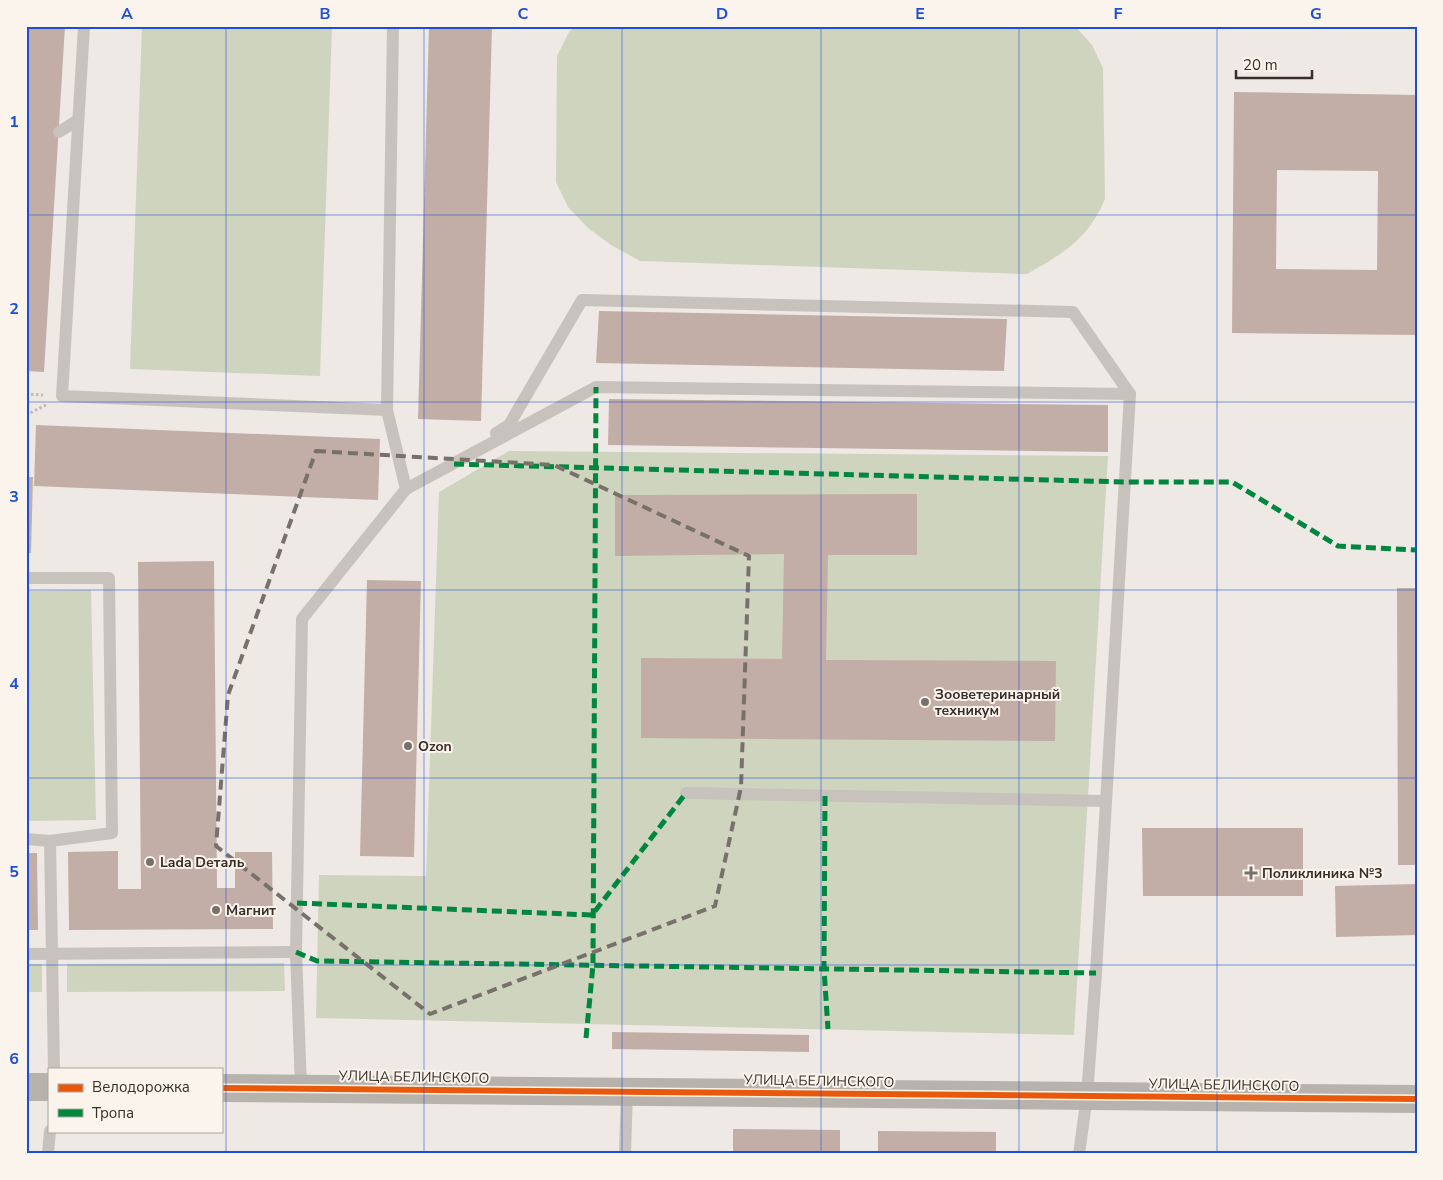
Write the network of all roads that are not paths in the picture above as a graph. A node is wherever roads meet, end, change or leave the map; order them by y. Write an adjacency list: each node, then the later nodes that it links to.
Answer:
1 (84, 26): 3 (lane)
2 (393, 26): 6 (lane)
3 (78, 120): 4 (lane); 6 (lane)
4 (59, 132)
5 (1130, 394): 7 (lane); 7 (lane); 10 (lane)
6 (387, 410): 7 (lane)
7 (406, 489): 13 (lane)
8 (26, 578): 12 (lane)
9 (686, 793): 10 (lane)
10 (1106, 801): 22 (lane)
11 (26, 839): 12 (lane)
12 (50, 841): 15 (lane)
13 (296, 952): 15 (lane); 20 (lane)
14 (26, 954): 15 (lane)
15 (53, 955): 16 (lane)
16 (54, 1068)
17 (26, 1087): 18 (street)
18 (48, 1087)
19 (222, 1088): 20 (street, УЛИЦА БЕЛИНСКОГО)
20 (301, 1088): 21 (street, УЛИЦА БЕЛИНСКОГО)
21 (627, 1091): 22 (street, УЛИЦА БЕЛИНСКОГО); 26 (lane)
22 (1087, 1096): 23 (street, УЛИЦА БЕЛИНСКОГО); 27 (lane)
23 (1417, 1099)
24 (50, 1132): 25 (lane)
25 (48, 1154)
26 (626, 1154)
27 (1079, 1154)

